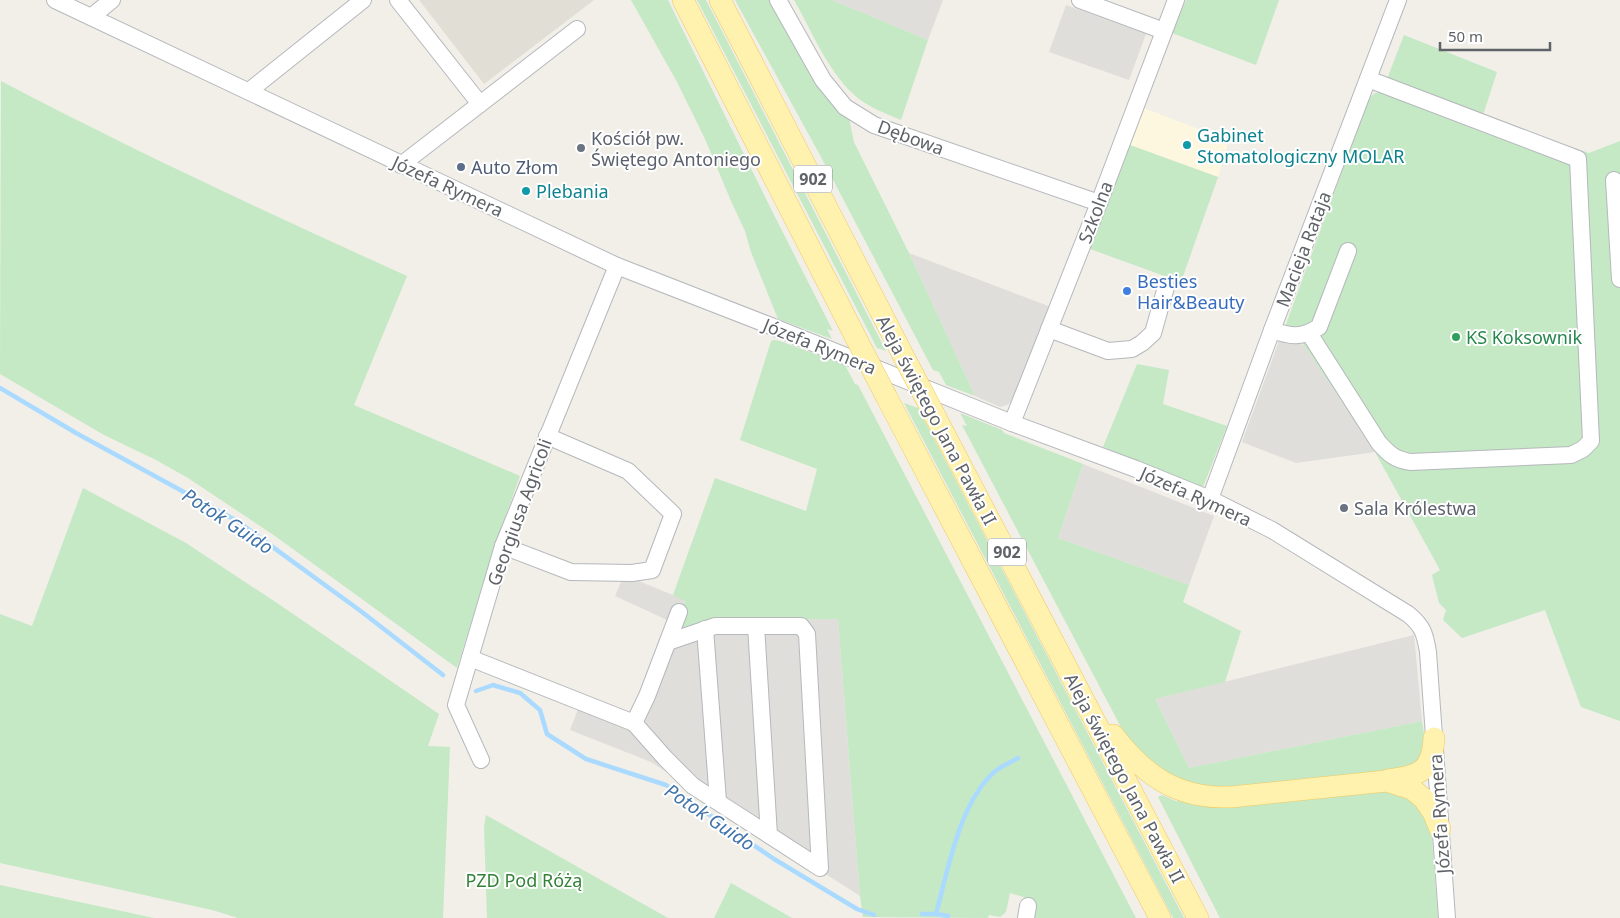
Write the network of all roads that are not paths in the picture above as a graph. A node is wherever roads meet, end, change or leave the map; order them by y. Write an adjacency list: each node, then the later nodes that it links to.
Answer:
1 (55, 0): 12 (street, Józefa Rymera)
2 (112, 0): 12 (street)
3 (363, 0): 16 (street)
4 (398, 0): 17 (street)
5 (683, 0): 45 (main road, Aleja świętego Jana Pawła II / 902, bridge)
6 (720, 0): 37 (main road, Aleja świętego Jana Pawła II / 902, bridge)
7 (778, 0): 20 (street, Dębowa)
8 (1080, 0): 11 (street)
9 (1176, 0): 14 (street, Szkolna)
10 (1398, 0): 15 (street, Macieja Rataja)
11 (1104, 4): 14 (street)
12 (91, 17): 16 (street, Józefa Rymera)
13 (577, 29): 17 (street)
14 (1164, 31): 20 (street, Szkolna)
15 (1368, 79): 26 (street, Macieja Rataja); 27 (street)
16 (249, 91): 18 (street, Józefa Rymera)
17 (480, 104): 18 (street)
18 (401, 165): 22 (street, Józefa Rymera)
19 (1614, 180): 23 (street)
20 (1099, 203): 25 (street, Szkolna)
21 (1348, 250): 27 (street)
22 (617, 266): 28 (street, Józefa Rymera); 29 (street, Georgiusa Agricoli)
23 (1620, 279)
24 (1166, 287): 25 (street)
25 (1049, 330): 28 (street, Szkolna)
26 (1272, 330): 27 (street); 30 (street, Macieja Rataja)
27 (1308, 333)
28 (1012, 423): 30 (street, Józefa Rymera)
29 (547, 436): 31 (street, Georgiusa Agricoli); 31 (street)
30 (1210, 499): 39 (street, Józefa Rymera)
31 (502, 546): 36 (street, Georgiusa Agricoli)
32 (678, 612): 35 (street)
33 (756, 626): 34 (street); 44 (street); 44 (street)
34 (705, 629): 35 (street); 42 (street)
35 (668, 642): 38 (street)
36 (470, 658): 38 (street); 40 (street, Georgiusa Agricoli)
37 (1080, 691): 41 (main road); 46 (main road, Aleja świętego Jana Pawła II / 902)
38 (634, 722): 42 (street)
39 (1434, 738): 41 (main road); 43 (street, Józefa Rymera)
40 (481, 760)
41 (1386, 780): 43 (main road)
42 (718, 801): 44 (street)
43 (1440, 829): 47 (street, Józefa Rymera)
44 (769, 835)
45 (1160, 918)
46 (1198, 918)
47 (1447, 918)

